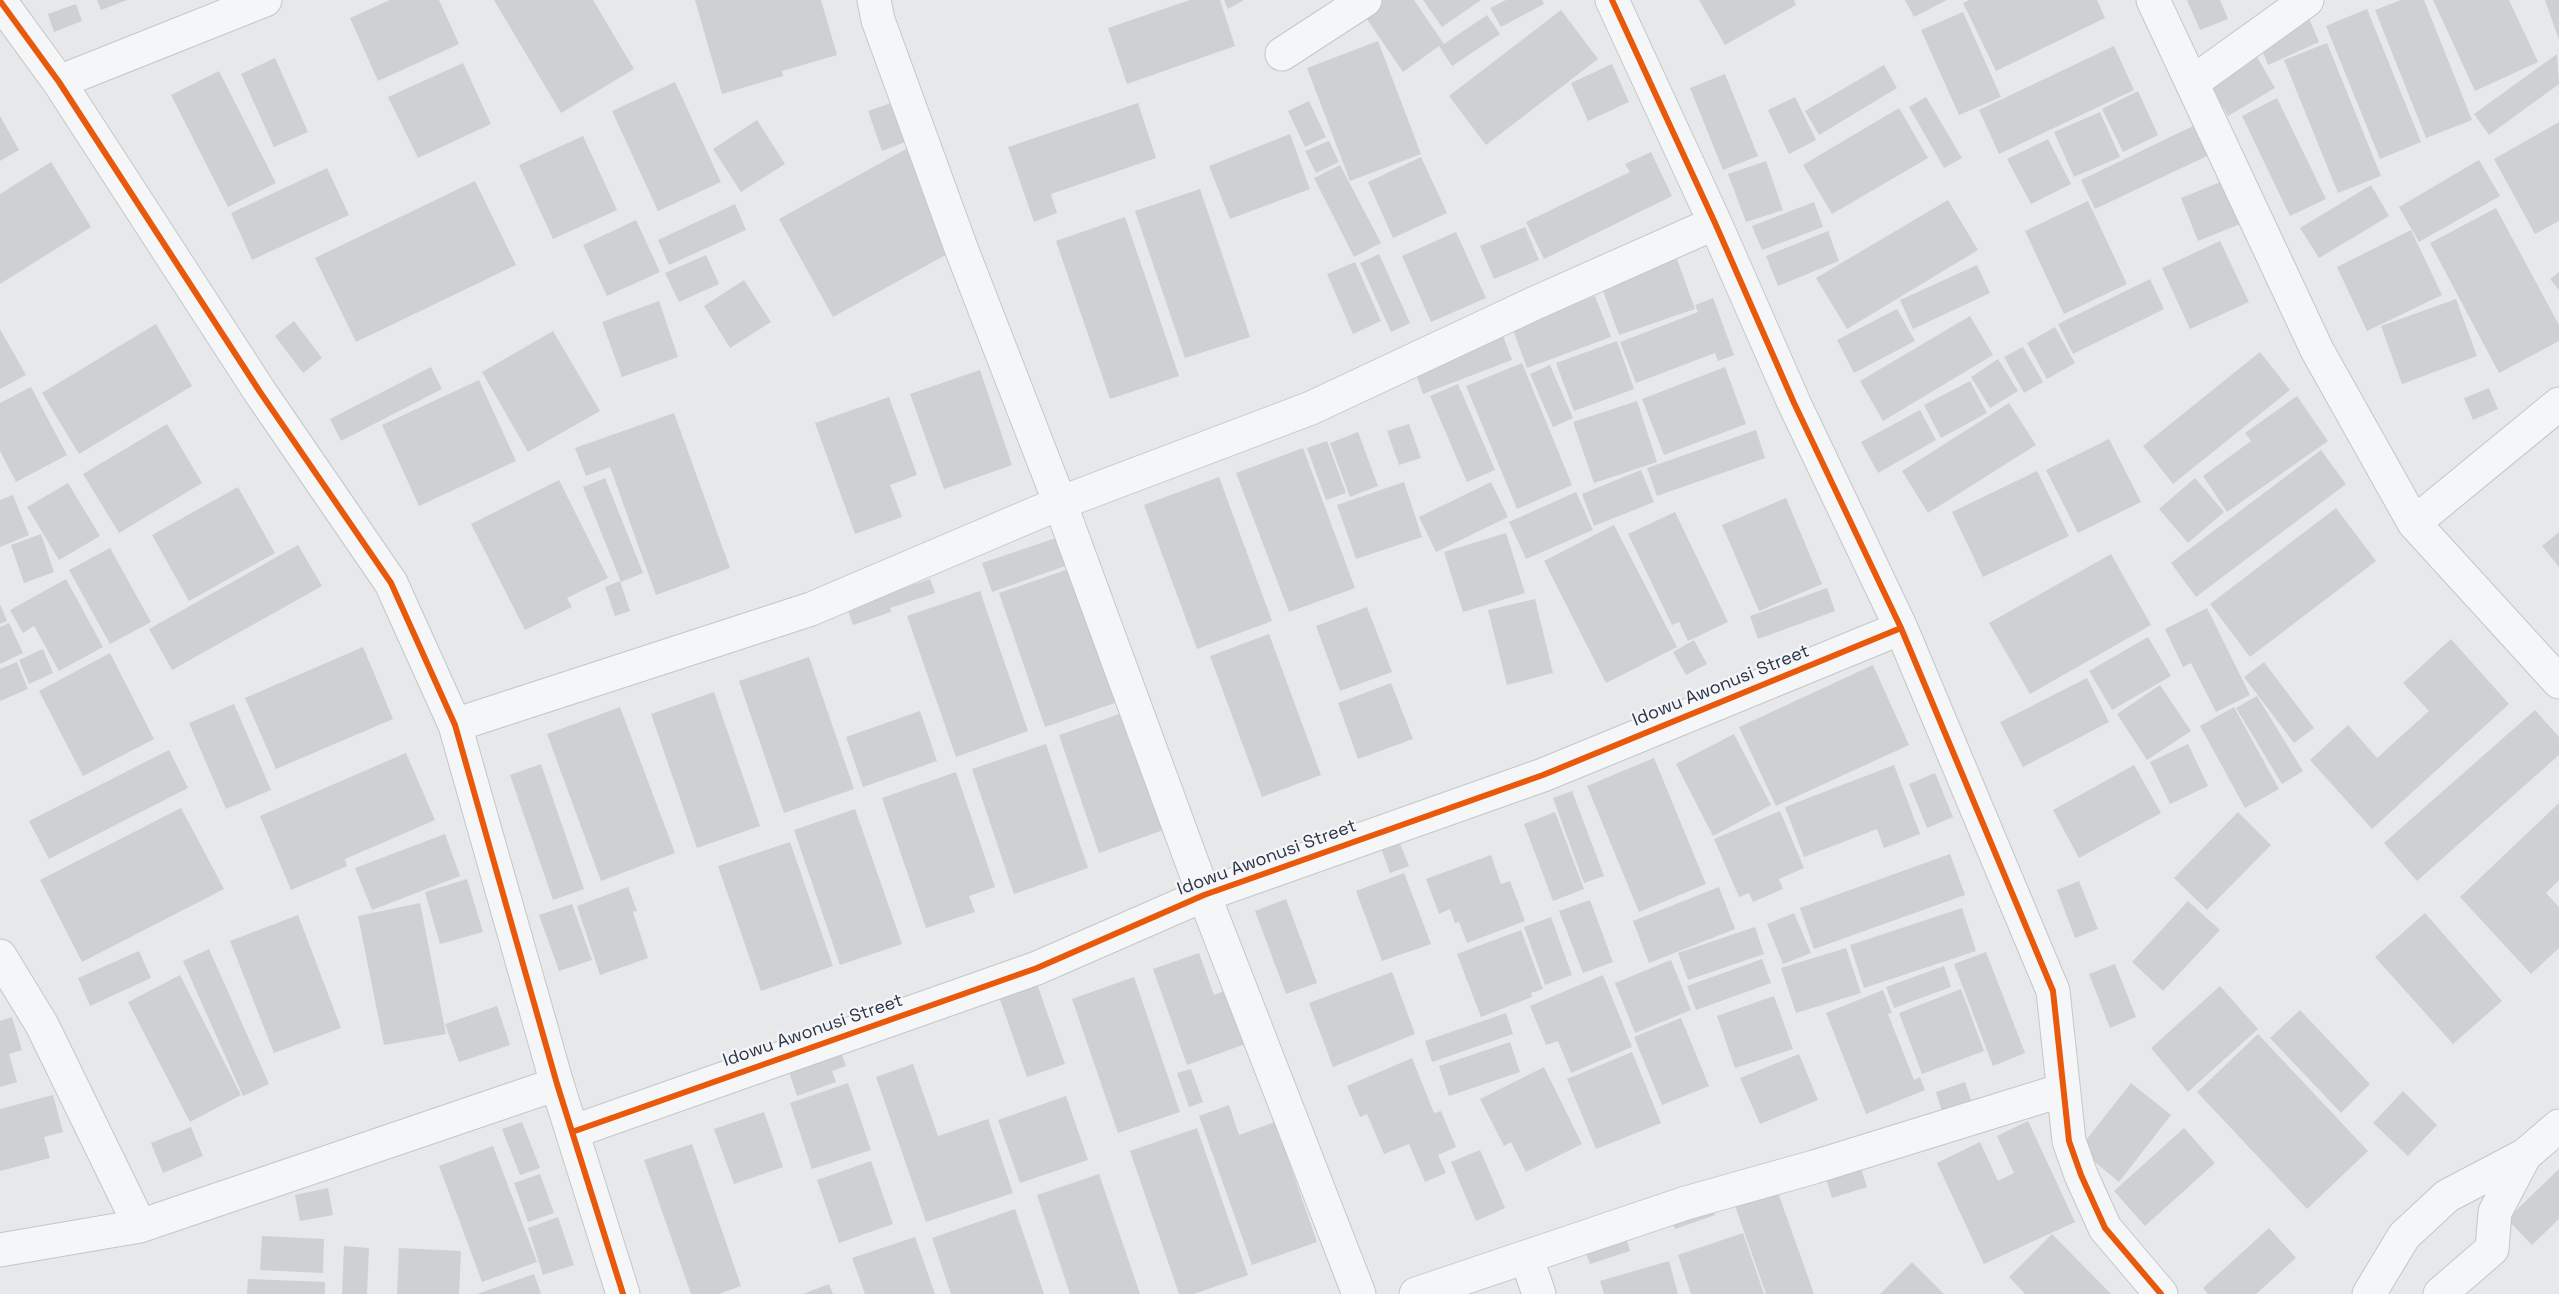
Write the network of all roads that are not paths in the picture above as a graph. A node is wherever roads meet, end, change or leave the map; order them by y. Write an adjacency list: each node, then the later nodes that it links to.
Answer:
1 (265, 0): 9 (street)
2 (874, 0): 13 (street)
3 (1365, 0): 8 (street)
4 (1612, 0): 11 (street)
5 (2153, 0): 10 (street)
6 (2307, 0): 10 (street)
7 (0, 1): 9 (street)
8 (1282, 54)
9 (59, 82): 17 (street)
10 (2193, 82): 14 (street)
11 (1715, 223): 13 (street); 15 (street)
12 (2559, 404): 14 (street)
13 (1060, 503): 17 (street); 18 (street)
14 (2414, 523): 16 (street)
15 (1901, 628): 18 (street, Idowu Awonusi Street); 21 (street)
16 (2559, 682)
17 (455, 725): 20 (street)
18 (1204, 895): 23 (street, Idowu Awonusi Street); 29 (street)
19 (0, 956): 25 (street)
20 (557, 1084): 23 (street); 25 (street)
21 (2063, 1090): 27 (street); 32 (street)
22 (2559, 1126): 24 (street)
23 (572, 1132): 28 (street)
24 (2525, 1155): 33 (street); 34 (street)
25 (140, 1226): 26 (street)
26 (0, 1250)
27 (1527, 1259): 30 (street); 31 (street)
28 (623, 1294)
29 (1359, 1294)
30 (1416, 1294)
31 (1539, 1294)
32 (2161, 1294)
33 (2369, 1294)
34 (2440, 1294)

